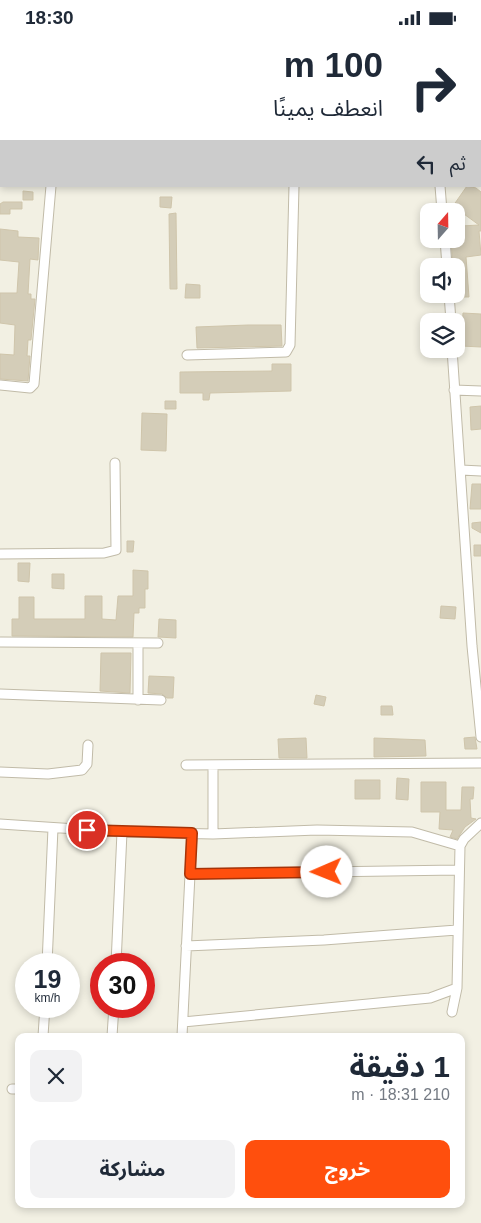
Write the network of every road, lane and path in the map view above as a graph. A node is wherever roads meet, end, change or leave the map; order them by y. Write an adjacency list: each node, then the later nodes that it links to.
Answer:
1 (51, 187): 7 (street)
2 (294, 187): 5 (street)
3 (440, 187): 4 (street)
4 (441, 203)
5 (187, 355)
6 (452, 358): 8 (street)
7 (0, 385)
8 (454, 390): 9 (street); 11 (street)
9 (481, 391)
10 (115, 463): 13 (street)
11 (461, 470): 12 (street); 20 (street)
12 (481, 471)
13 (0, 554)
14 (0, 643): 16 (street)
15 (158, 643): 16 (street)
16 (138, 644): 18 (street)
17 (0, 694): 18 (street)
18 (138, 700): 19 (street)
19 (161, 700)
20 (480, 705): 21 (street)
21 (481, 737)
22 (88, 745): 26 (street)
23 (481, 763): 25 (street)
24 (186, 765): 25 (street)
25 (213, 766): 32 (street)
26 (0, 772)
27 (481, 823): 33 (street)
28 (0, 824): 29 (street)
29 (52, 828): 30 (street); 38 (street)
30 (122, 832): 31 (street); 39 (street)
31 (192, 833): 32 (street); 35 (street)
32 (213, 834): 33 (street)
33 (460, 846): 34 (street)
34 (458, 870): 35 (street); 36 (street)
35 (190, 874): 37 (street)
36 (457, 930): 37 (street); 40 (street)
37 (186, 946): 44 (street)
38 (47, 953)
39 (116, 953)
40 (458, 988): 41 (street); 44 (street)
41 (452, 1012)
42 (44, 1018): 45 (street)
43 (113, 1018): 46 (street)
44 (183, 1022): 47 (street)
45 (43, 1033)
46 (112, 1033)
47 (182, 1033)

